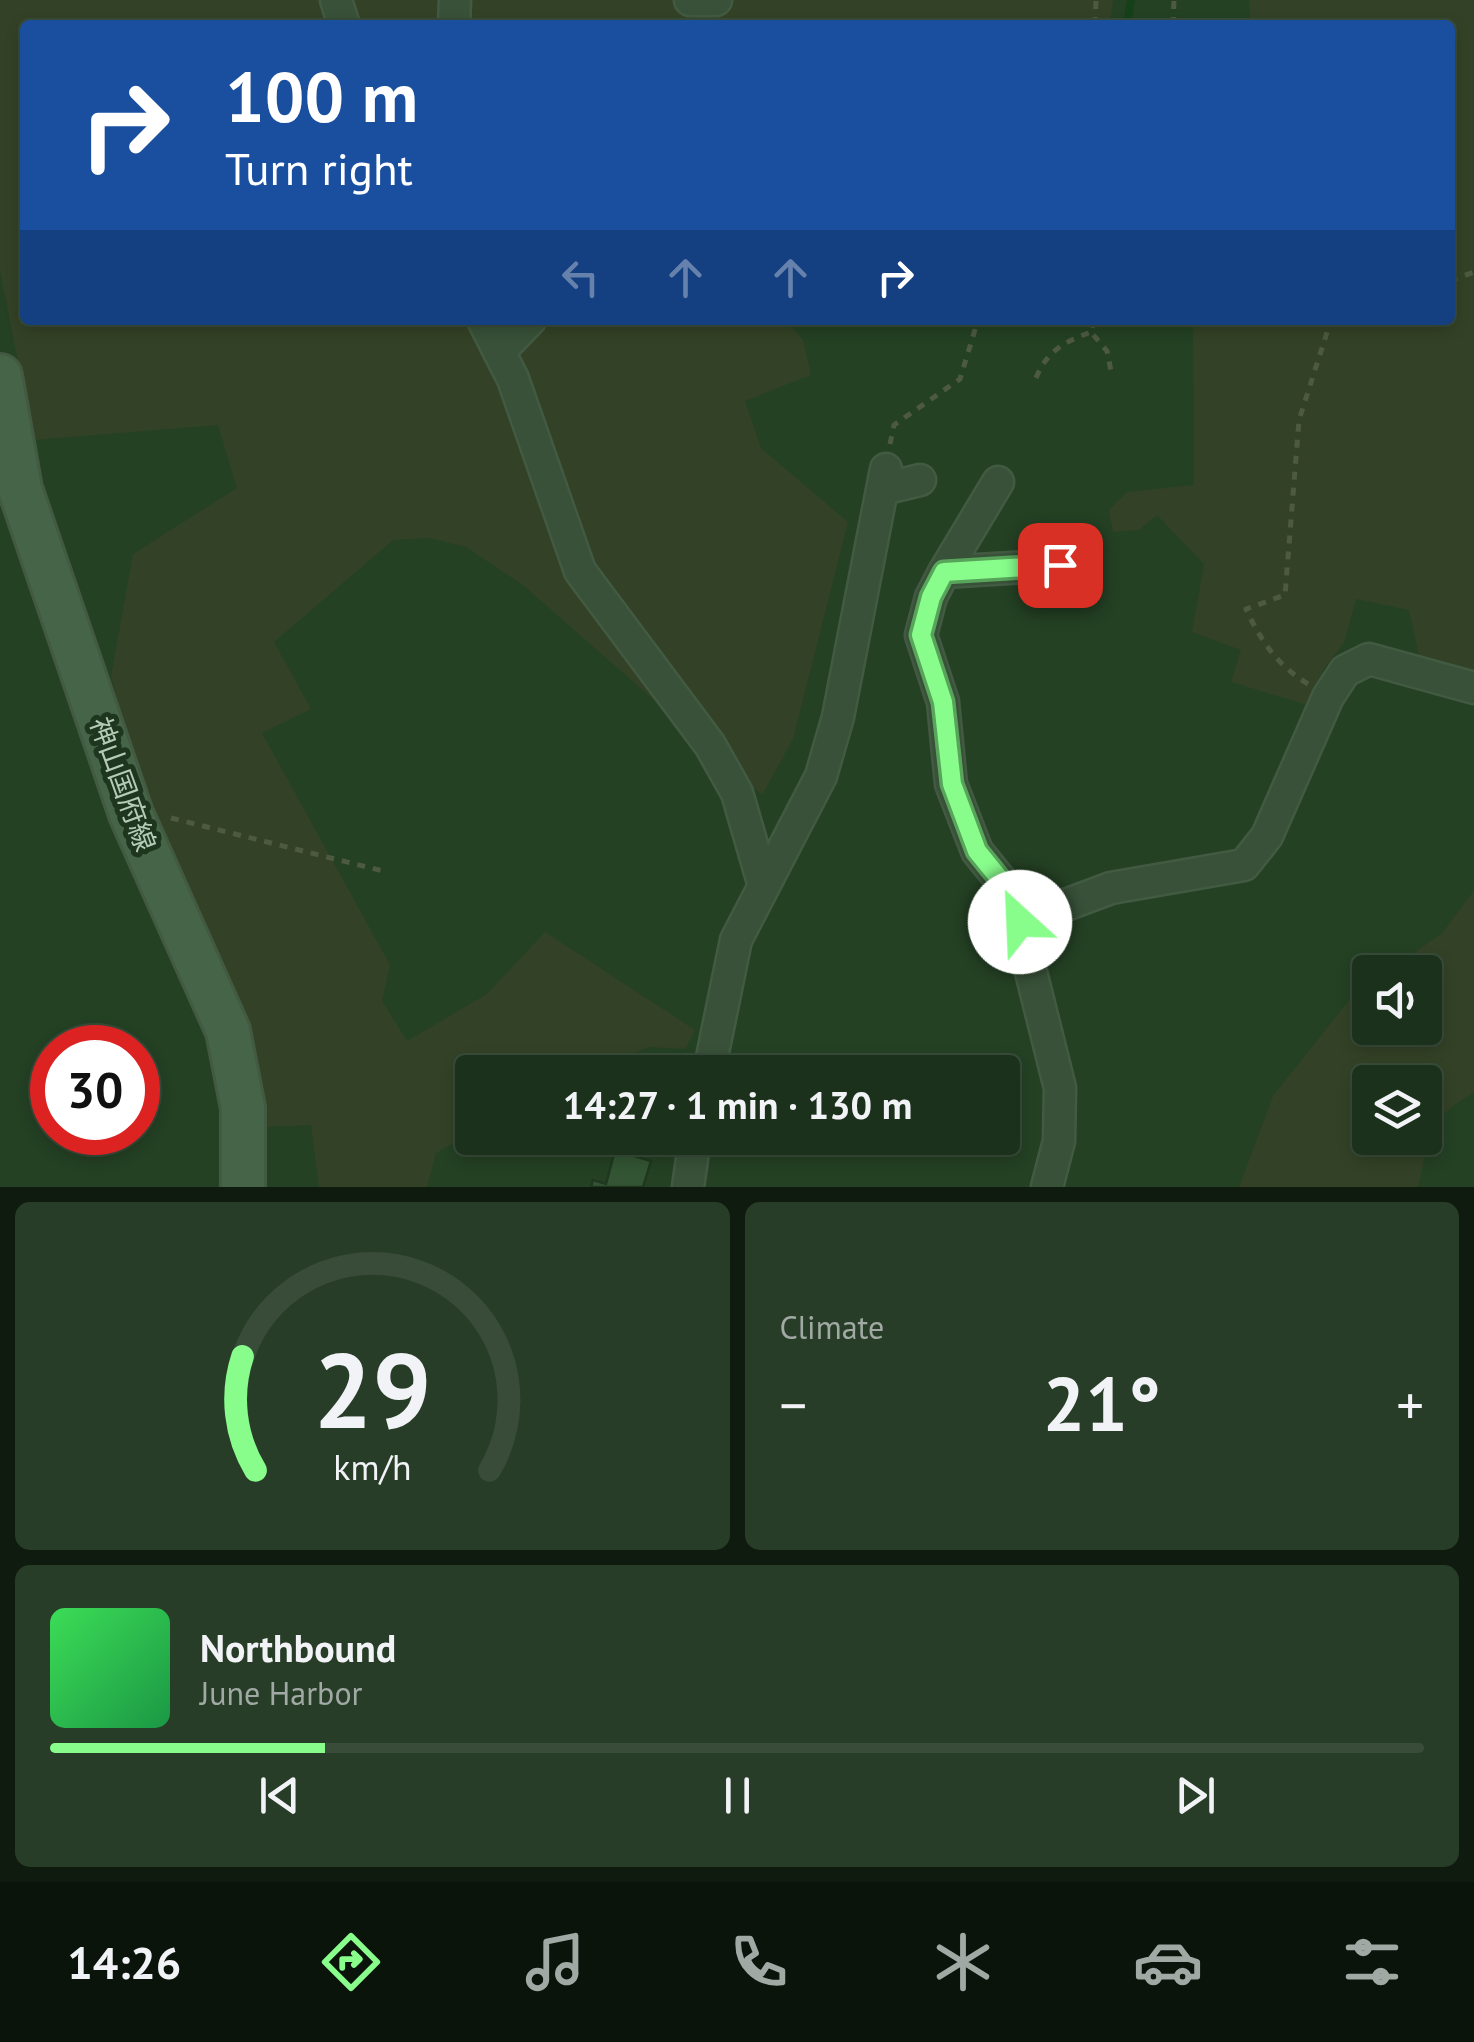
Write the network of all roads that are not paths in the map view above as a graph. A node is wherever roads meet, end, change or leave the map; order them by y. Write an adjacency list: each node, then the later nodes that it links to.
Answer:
1 (690, 0): 2 (street)
2 (716, 0)
3 (486, 325): 5 (street)
4 (525, 325): 5 (street)
5 (500, 352): 12 (street)
6 (0, 376): 16 (main road, 神山国府線)
7 (920, 480): 12 (street)
8 (998, 482): 10 (street)
9 (1060, 565): 10 (street)
10 (944, 572): 13 (street)
11 (1474, 688): 13 (street)
12 (764, 886): 14 (street)
13 (1020, 922): 18 (street)
14 (712, 1055)
15 (693, 1155): 17 (street)
16 (243, 1187)
17 (688, 1187)
18 (1047, 1187)

